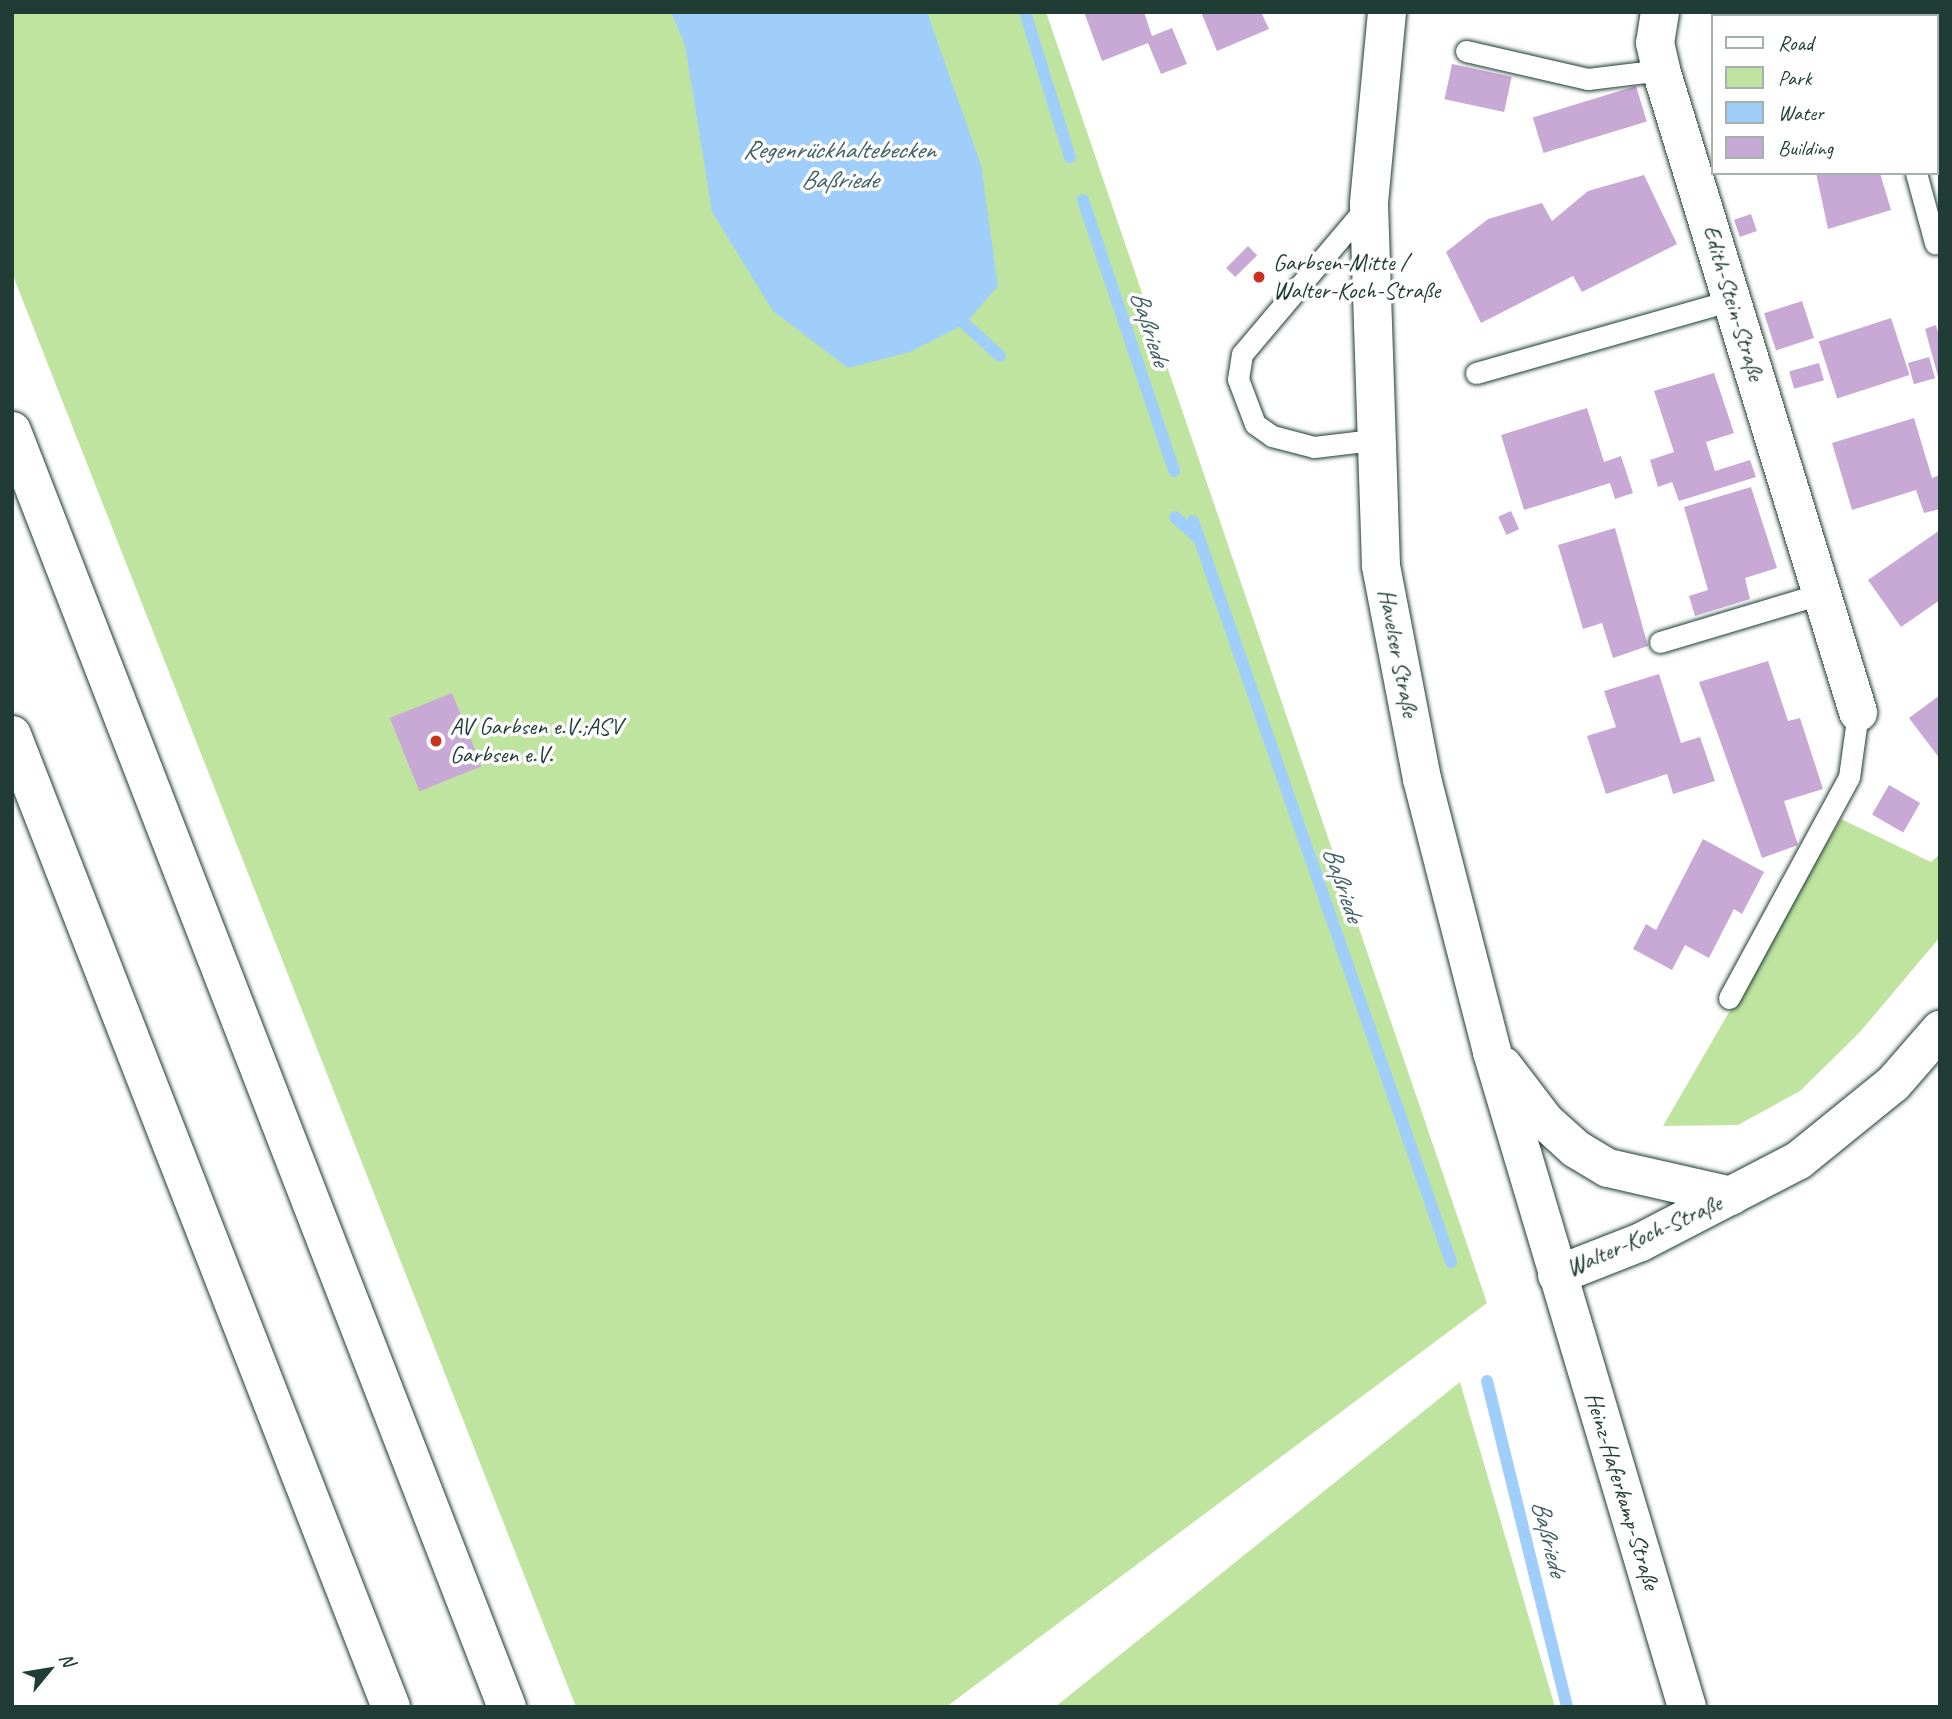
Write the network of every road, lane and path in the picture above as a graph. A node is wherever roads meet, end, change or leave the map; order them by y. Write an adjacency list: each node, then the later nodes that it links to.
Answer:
1 (1387, 12): 6 (main road, Havelser Straße)
2 (1667, 15): 4 (main road, Edith-Stein-Straße)
3 (1466, 51): 4 (lane)
4 (1661, 70): 8 (main road, Edith-Stein-Straße)
5 (1917, 175): 7 (lane)
6 (1369, 204): 11 (main road, Havelser Straße); 11 (lane)
7 (1935, 243)
8 (1732, 300): 9 (lane); 12 (main road, Edith-Stein-Straße)
9 (1476, 373)
10 (12, 431): 22 (main road)
11 (1373, 440): 18 (main road, Havelser Straße)
12 (1823, 593): 13 (lane); 14 (main road, Edith-Stein-Straße)
13 (1660, 642)
14 (1858, 712): 16 (lane)
15 (12, 735): 21 (main road)
16 (1729, 998)
17 (1940, 1030): 19 (main road, Walter-Koch-Straße)
18 (1492, 1052): 19 (main road, Walter-Koch-Straße); 20 (main road, Havelser Straße)
19 (1731, 1196): 20 (main road, Walter-Koch-Straße)
20 (1556, 1275): 23 (main road, Heinz-Haferkamp-Straße)
21 (391, 1707)
22 (507, 1707)
23 (1688, 1707)

